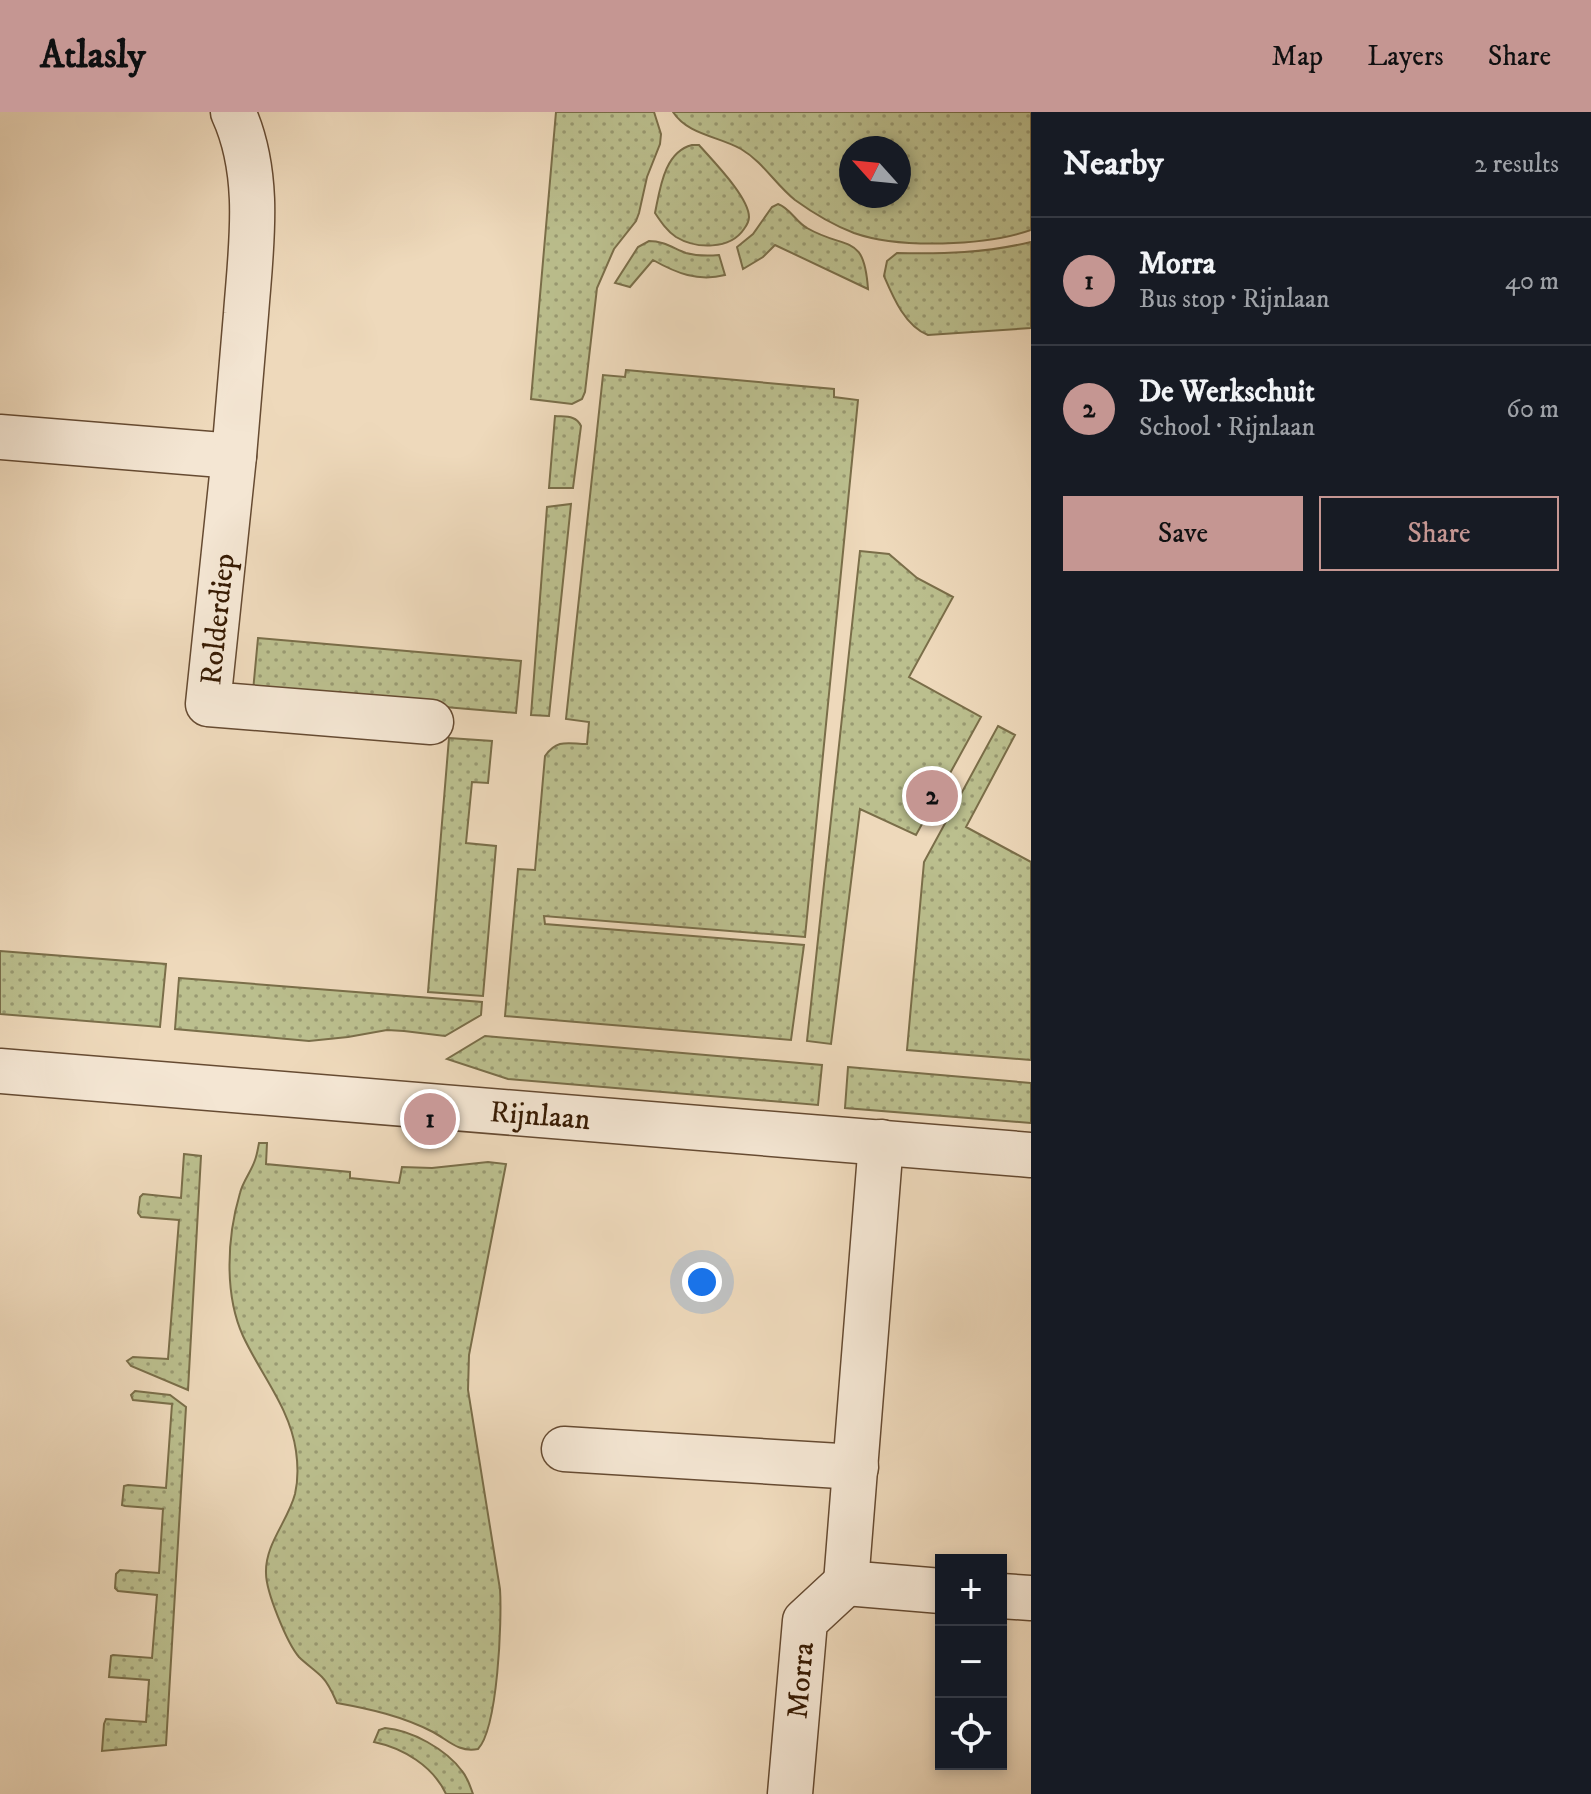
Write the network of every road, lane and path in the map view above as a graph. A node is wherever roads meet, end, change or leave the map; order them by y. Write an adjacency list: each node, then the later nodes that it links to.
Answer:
1 (233, 112): 3 (street, Rolderdiep)
2 (0, 437): 3 (street)
3 (234, 456): 4 (street, Rolderdiep)
4 (431, 722)
5 (0, 1071): 6 (street, Rijnlaan)
6 (881, 1142): 7 (street, Rijnlaan); 9 (street)
7 (1031, 1155)
8 (564, 1449): 9 (street)
9 (856, 1467): 10 (street)
10 (846, 1583): 11 (street); 14 (street, Morra)
11 (935, 1590)
12 (1007, 1596): 13 (street)
13 (1031, 1598)
14 (790, 1794)

